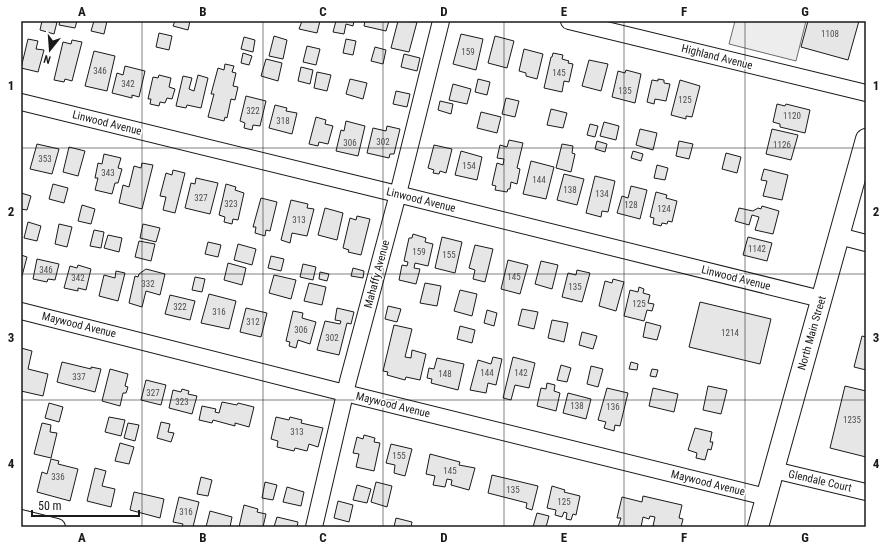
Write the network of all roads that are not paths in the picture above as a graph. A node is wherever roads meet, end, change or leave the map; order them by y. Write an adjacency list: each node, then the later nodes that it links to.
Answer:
1 (442, 21): 6 (street, Mahaffy Avenue)
2 (569, 21): 3 (street, Highland Avenue)
3 (866, 93)
4 (21, 102): 6 (street, Linwood Avenue)
5 (866, 139): 7 (main road, North Main Street)
6 (398, 194): 9 (street, Linwood Avenue); 11 (street, Mahaffy Avenue)
7 (839, 236): 8 (street); 9 (main road, North Main Street)
8 (866, 243)
9 (821, 299): 12 (main road, North Main Street)
10 (21, 311): 11 (street, Maywood Avenue)
11 (345, 393): 14 (street, Maywood Avenue); 17 (street, Mahaffy Avenue)
12 (774, 470): 13 (street, Glendale Court); 14 (main road, North Main Street)
13 (866, 492)
14 (766, 497): 18 (main road, North Main Street)
15 (21, 518): 16 (street)
16 (57, 527)
17 (314, 527)
18 (758, 527)

